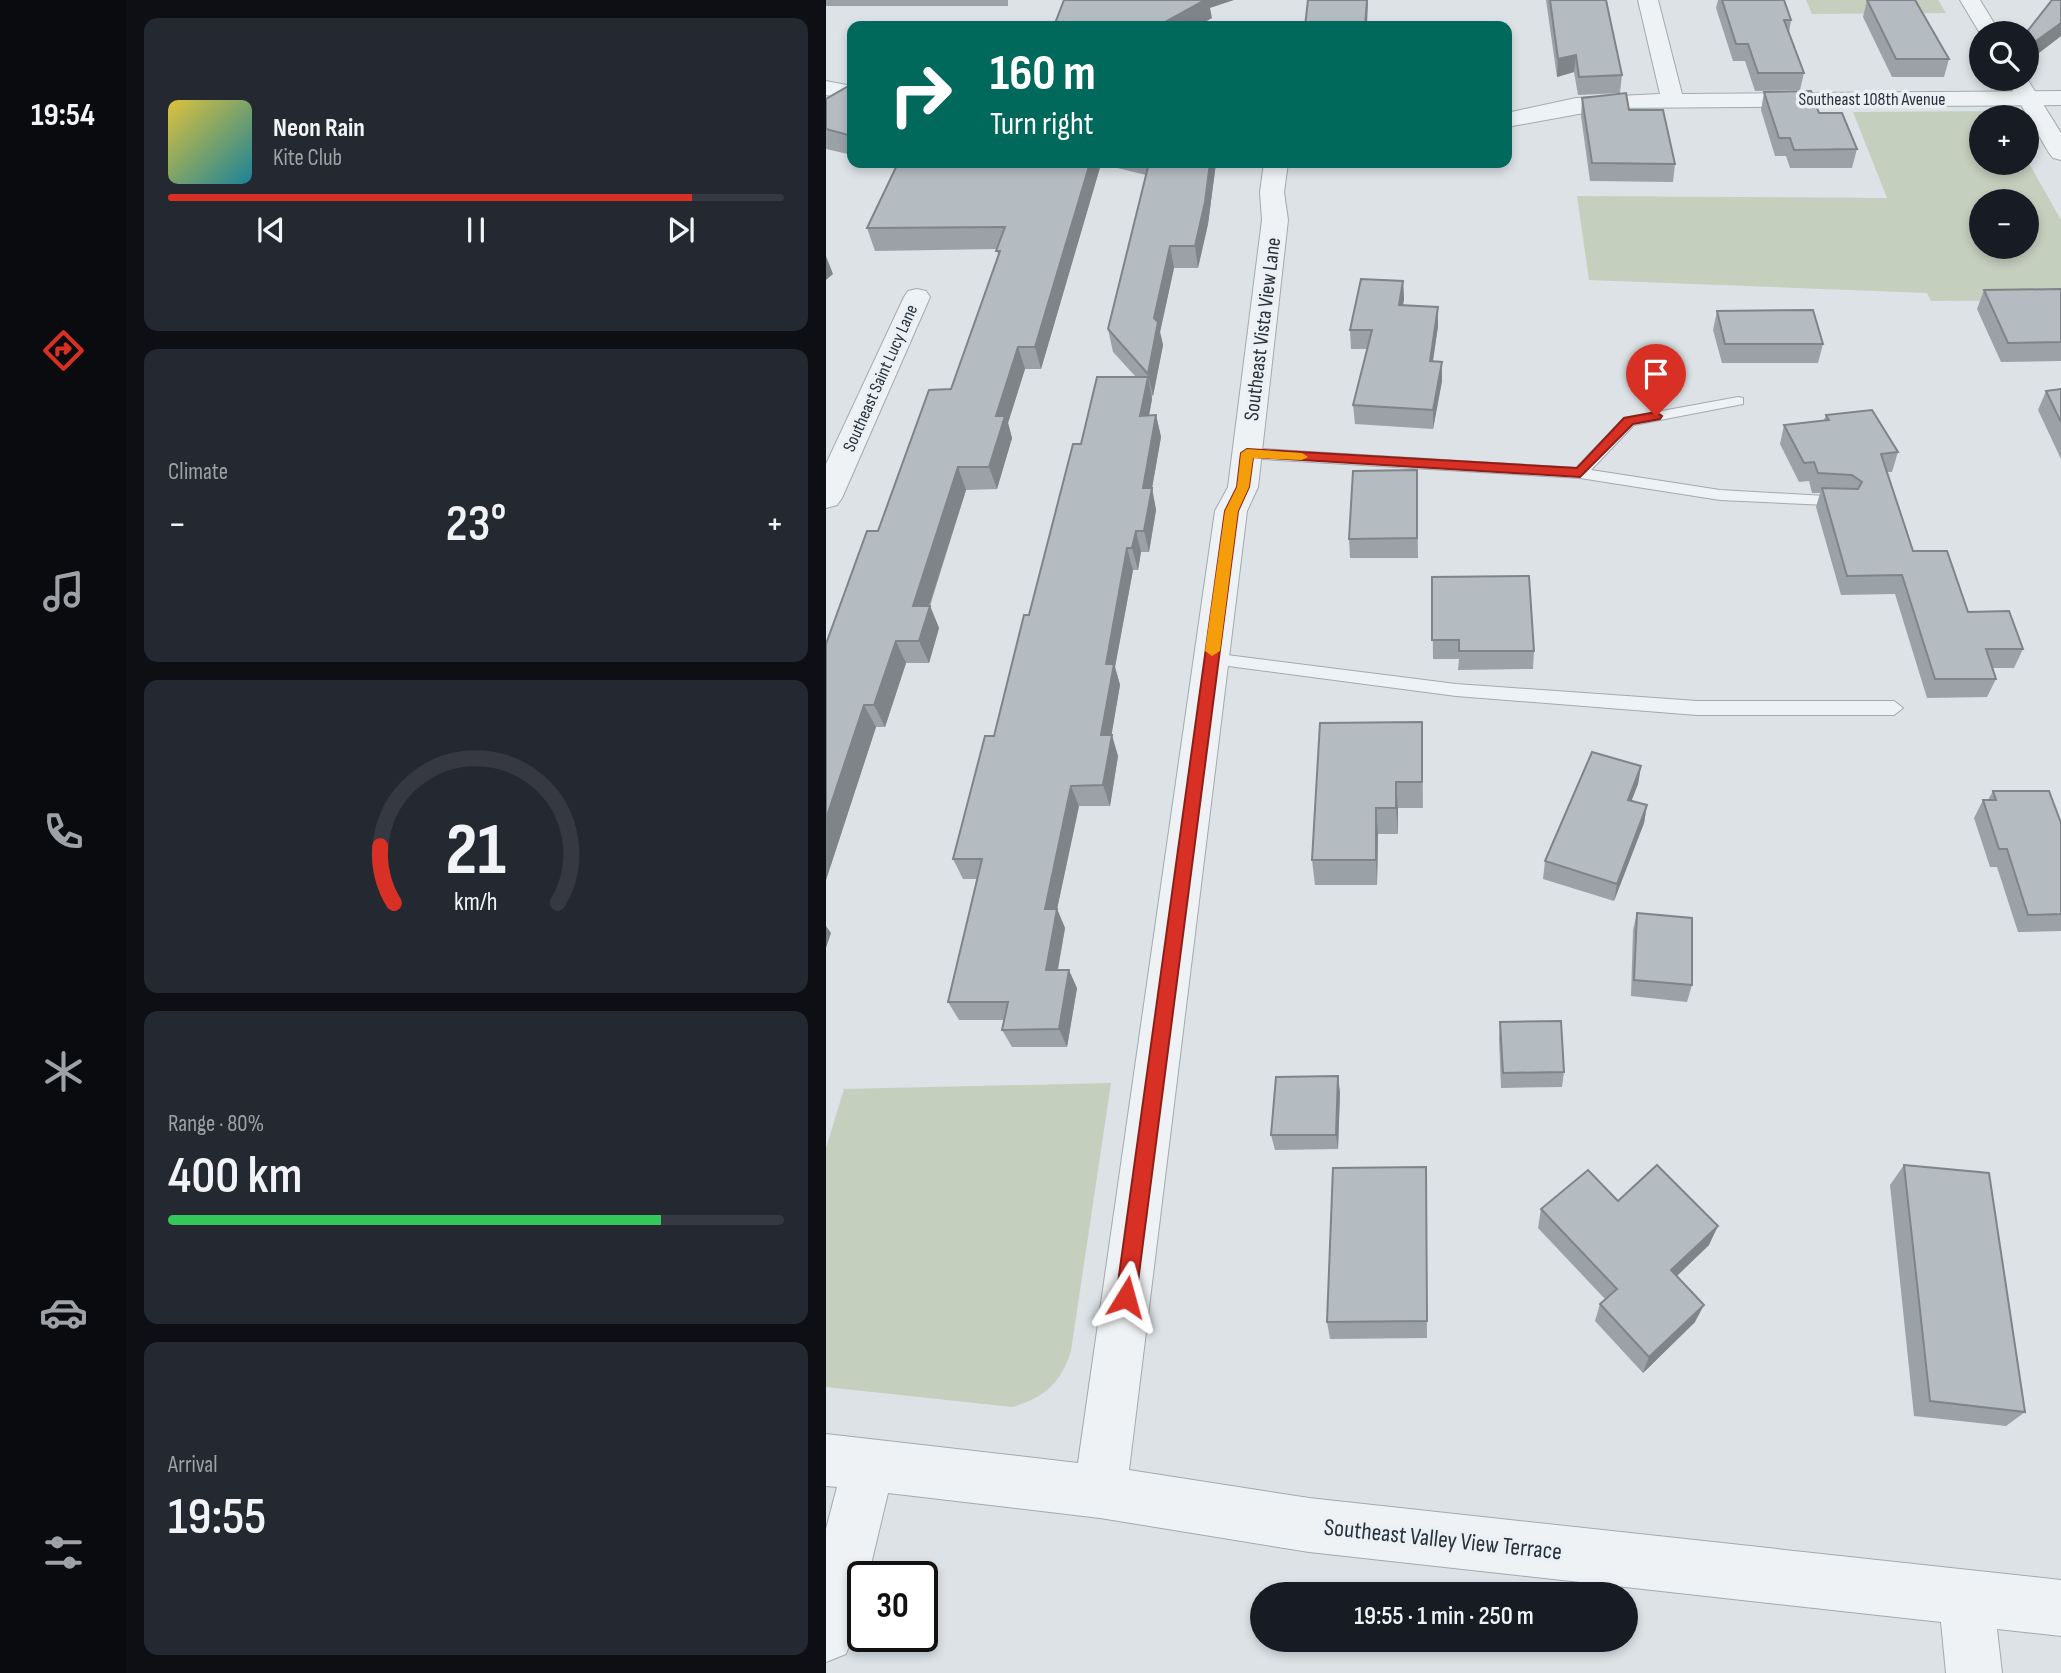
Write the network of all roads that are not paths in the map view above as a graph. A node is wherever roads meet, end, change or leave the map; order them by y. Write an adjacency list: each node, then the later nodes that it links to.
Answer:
1 (1648, 0): 10 (street)
2 (1970, 0): 3 (street)
3 (1983, 21)
4 (826, 88): 8 (street)
5 (1969, 90): 10 (street, Southeast 108th Avenue)
6 (2025, 91): 12 (street)
7 (2034, 91): 9 (street, Southeast 108th Avenue)
8 (847, 92)
9 (2061, 98)
10 (1672, 99): 11 (street, Southeast 108th Avenue)
11 (1512, 119)
12 (2061, 153)
13 (1275, 168): 16 (street, Southeast Vista View Lane)
14 (917, 297): 18 (street, Southeast Saint Lucy Lane)
15 (1738, 401): 17 (lane)
16 (1247, 453): 17 (lane); 20 (street, Southeast Vista View Lane)
17 (1580, 473): 19 (lane)
18 (826, 498)
19 (1846, 502)
20 (1211, 659): 21 (lane); 23 (street, Southeast Vista View Lane)
21 (1894, 708)
22 (848, 1463): 23 (street, Southeast Valley View Terrace); 26 (street)
23 (1100, 1492): 24 (street, Southeast Valley View Terrace)
24 (1965, 1596): 25 (street, Southeast Valley View Terrace); 27 (street)
25 (2061, 1608)
26 (826, 1634)
27 (1974, 1673)

